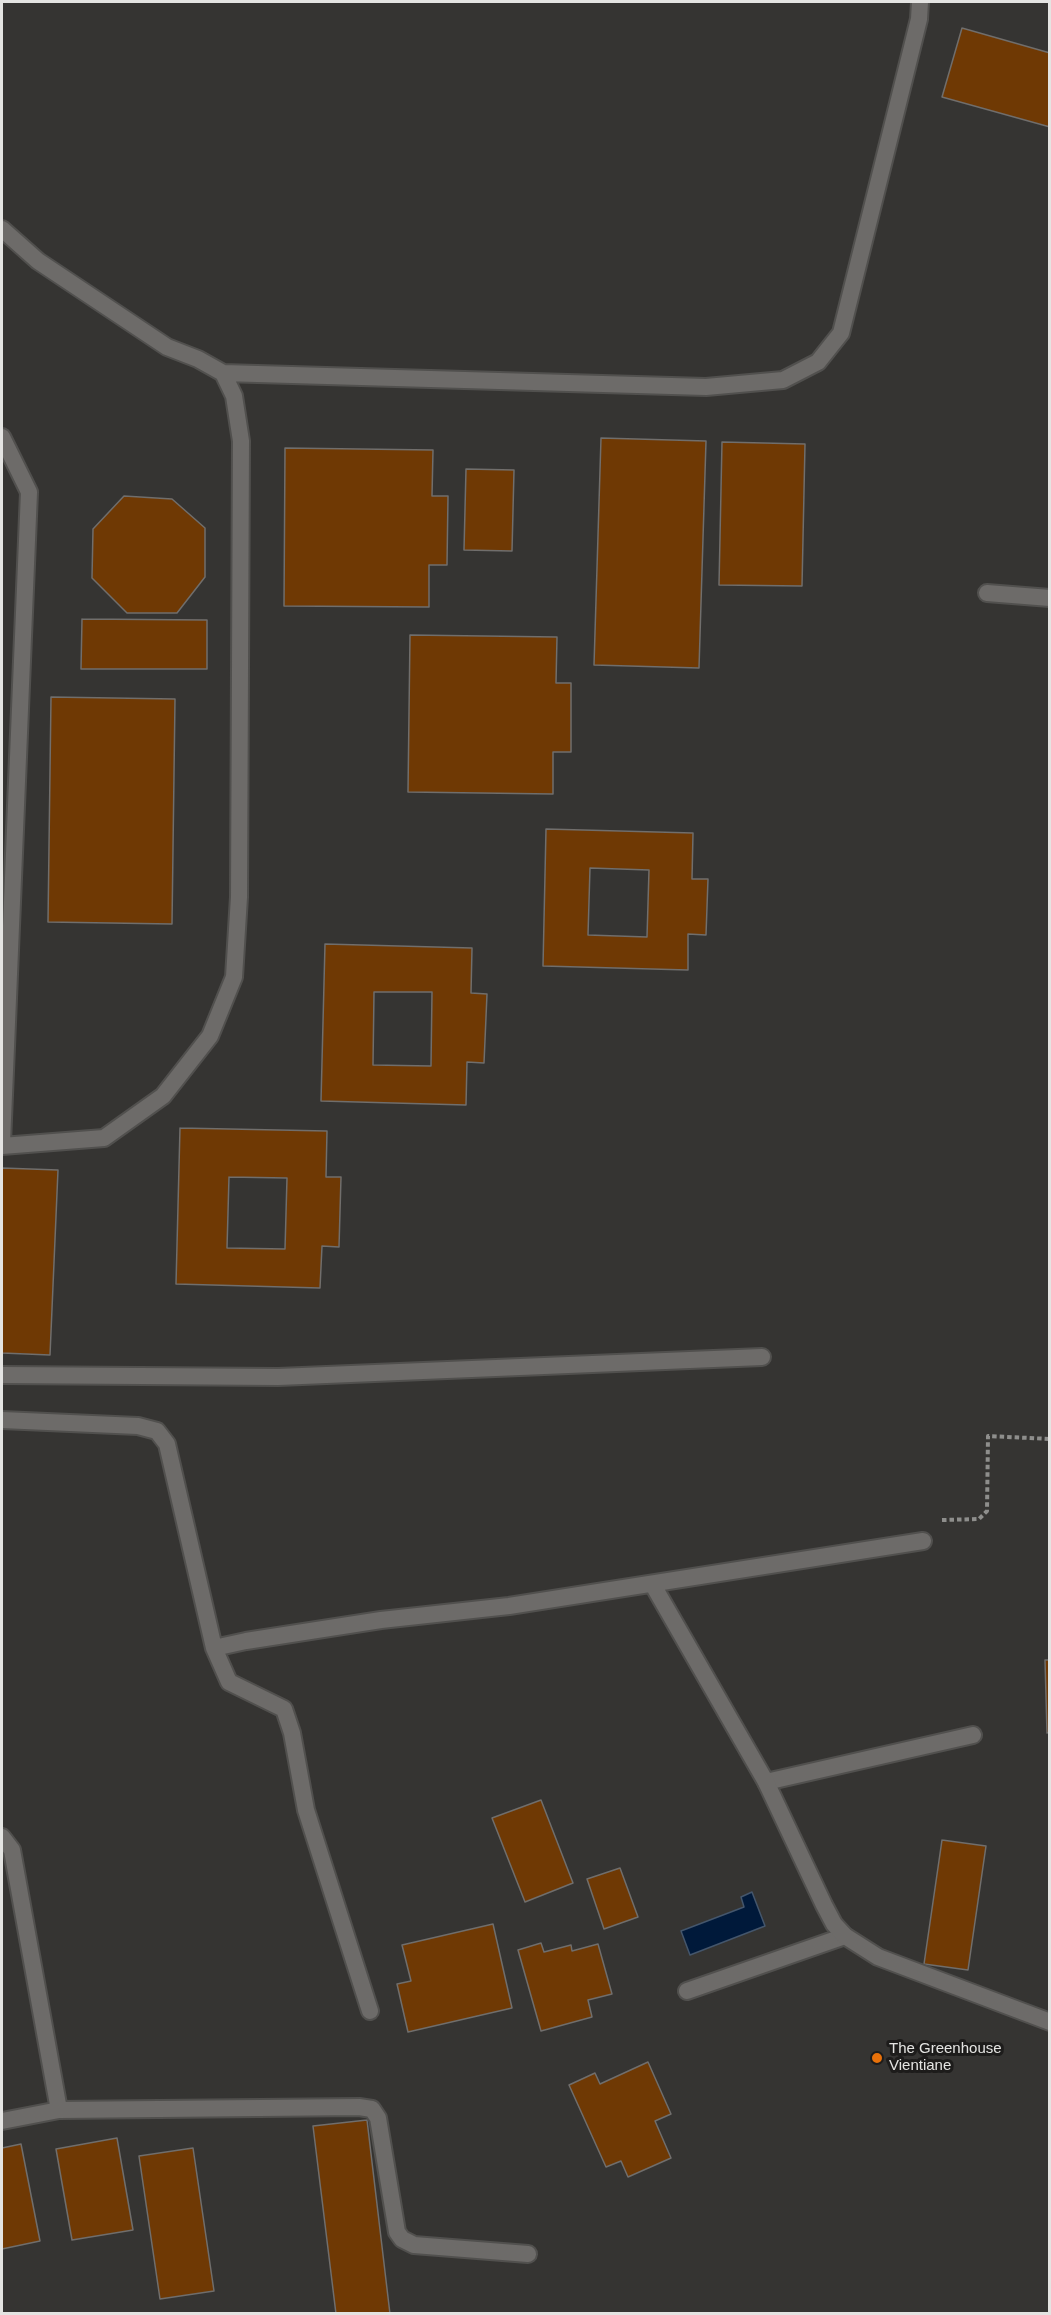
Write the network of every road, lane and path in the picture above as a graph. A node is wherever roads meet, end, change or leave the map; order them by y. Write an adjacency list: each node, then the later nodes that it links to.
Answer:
1 (920, 2): 3 (street)
2 (2, 229): 3 (street)
3 (223, 373): 7 (street)
4 (2, 437): 7 (street)
5 (987, 593): 6 (street)
6 (1050, 598)
7 (2, 1145)
8 (762, 1357): 9 (street)
9 (2, 1375)
10 (2, 1420): 14 (street)
11 (1050, 1439): 12 (path)
12 (923, 1541): 13 (street)
13 (653, 1585): 14 (street); 16 (street)
14 (214, 1648): 20 (street)
15 (974, 1735): 16 (street)
16 (766, 1782): 18 (street)
17 (2, 1837): 22 (street)
18 (845, 1936): 19 (street); 21 (street)
19 (687, 1991)
20 (370, 2011)
21 (1050, 2022)
22 (59, 2109): 23 (street); 24 (street)
23 (2, 2121)
24 (528, 2254)

